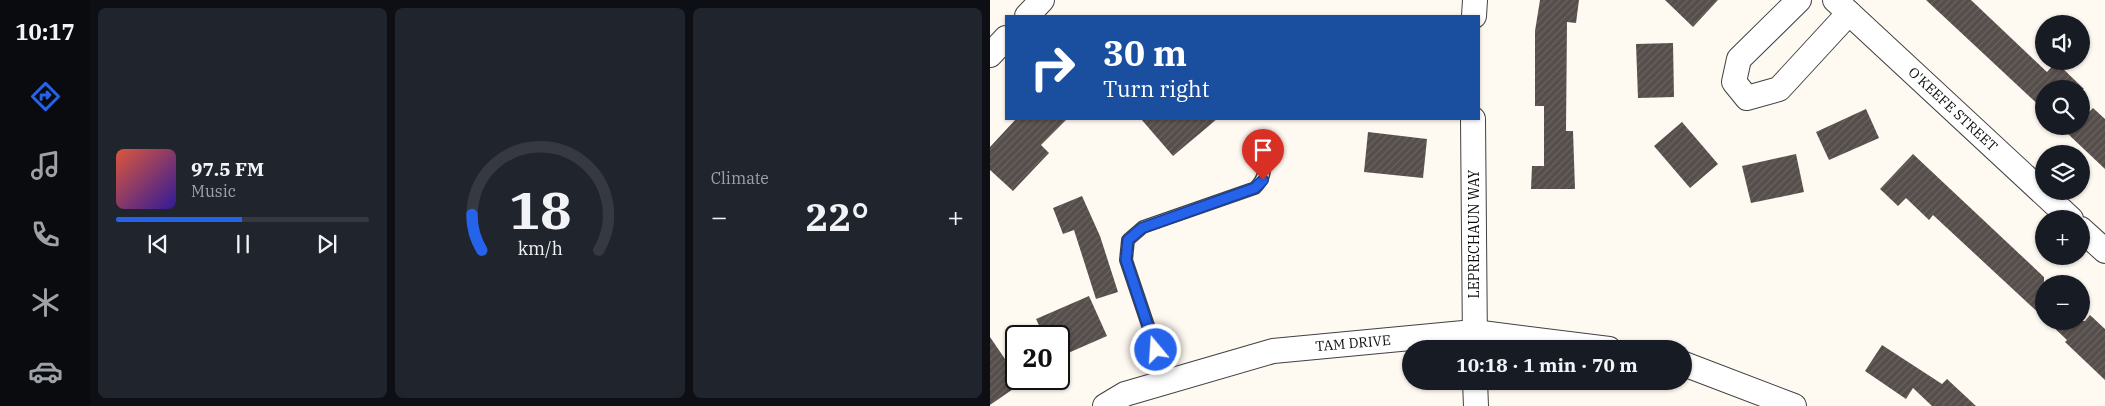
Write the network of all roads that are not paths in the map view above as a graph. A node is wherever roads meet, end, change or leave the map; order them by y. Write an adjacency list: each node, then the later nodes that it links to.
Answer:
1 (1042, 0): 5 (street)
2 (1475, 0): 6 (street)
3 (1799, 0): 4 (street)
4 (1842, 7): 11 (street, O'KEEFE STREET)
5 (1028, 15)
6 (1474, 15)
7 (1005, 39): 8 (street)
8 (990, 55)
9 (1473, 120): 14 (street, LEPRECHAUN WAY)
10 (1261, 149): 17 (lane)
11 (2061, 210)
12 (2090, 237): 13 (street)
13 (2105, 251)
14 (1474, 340)
15 (1402, 344): 17 (street, TAM DRIVE)
16 (1692, 367): 21 (street)
17 (1167, 382): 19 (street, TAM DRIVE)
18 (1475, 390): 20 (street)
19 (1105, 406)
20 (1476, 406)
21 (1794, 406)

